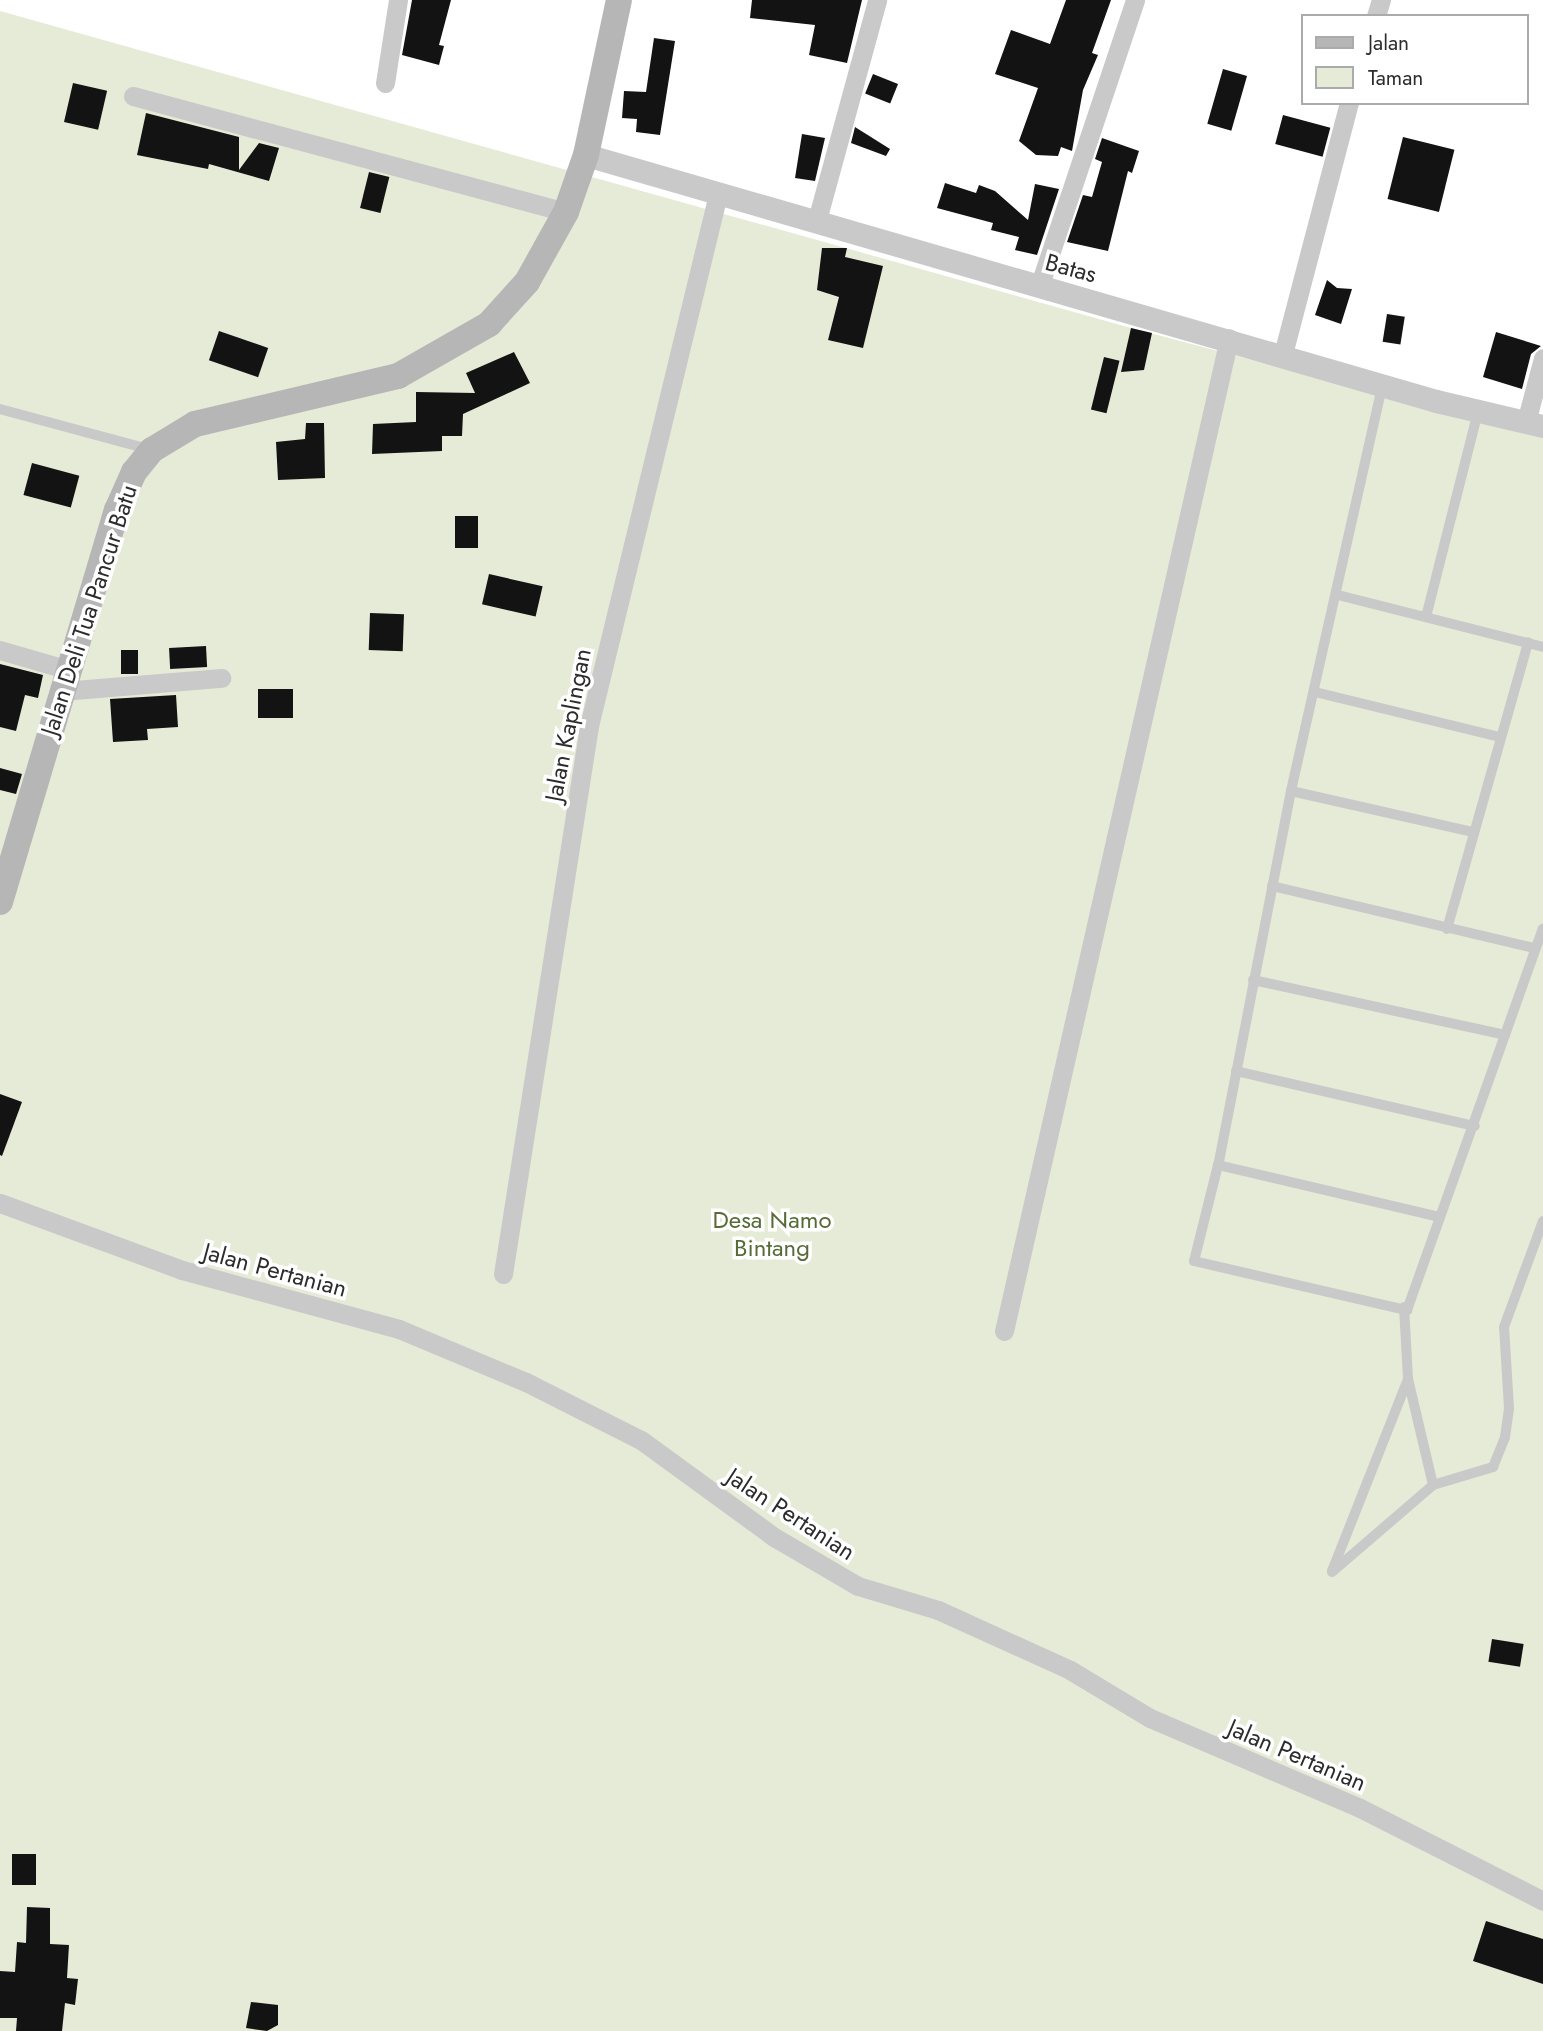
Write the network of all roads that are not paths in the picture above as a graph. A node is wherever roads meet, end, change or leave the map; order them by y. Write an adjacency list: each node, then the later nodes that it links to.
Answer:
1 (398, 0): 5 (street)
2 (619, 0): 8 (main road, Jalan Deli Tua Pancur Batu)
3 (877, 0): 11 (street)
4 (1135, 0): 12 (street)
5 (386, 83)
6 (133, 96): 10 (street)
7 (1348, 105): 14 (street)
8 (586, 155): 9 (street, Batas); 10 (main road, Jalan Deli Tua Pancur Batu)
9 (718, 194): 11 (street, Batas); 46 (street, Jalan Kaplingan)
10 (566, 212): 20 (main road, Jalan Deli Tua Pancur Batu)
11 (817, 220): 12 (street, Batas)
12 (1039, 286): 13 (street, Batas)
13 (1229, 338): 14 (street, Batas); 48 (street)
14 (1283, 354): 16 (street, Batas)
15 (1543, 358): 19 (street)
16 (1383, 385): 18 (street, Batas); 21 (lane)
17 (0, 409): 20 (lane)
18 (1478, 411): 19 (street, Batas); 22 (lane)
19 (1534, 424)
20 (152, 450): 27 (main road, Jalan Deli Tua Pancur Batu)
21 (1338, 595): 22 (lane); 28 (lane)
22 (1426, 617): 23 (lane)
23 (1528, 642): 24 (lane); 29 (lane)
24 (1543, 646)
25 (0, 650): 27 (street)
26 (221, 678): 27 (street)
27 (65, 680): 32 (main road, Jalan Deli Tua Pancur Batu)
28 (1315, 692): 29 (lane); 30 (lane)
29 (1500, 737): 31 (lane)
30 (1291, 791): 31 (lane); 33 (lane)
31 (1473, 832): 36 (lane)
32 (5, 861): 34 (main road, Jalan Deli Tua Pancur Batu)
33 (1272, 886): 36 (lane); 38 (lane)
34 (0, 902)
35 (1543, 928): 37 (lane)
36 (1447, 929): 37 (lane)
37 (1535, 948): 39 (lane)
38 (1253, 980): 39 (lane); 40 (lane)
39 (1505, 1035): 41 (lane)
40 (1236, 1071): 41 (lane); 42 (lane)
41 (1475, 1126): 44 (lane)
42 (1218, 1165): 44 (lane); 47 (lane)
43 (0, 1203): 51 (street, Jalan Pertanian)
44 (1439, 1217): 47 (lane)
45 (1543, 1222): 50 (lane)
46 (503, 1274)
47 (1404, 1307): 49 (lane)
48 (1004, 1331)
49 (1408, 1379): 50 (lane); 50 (lane)
50 (1433, 1485)
51 (1543, 1901)

